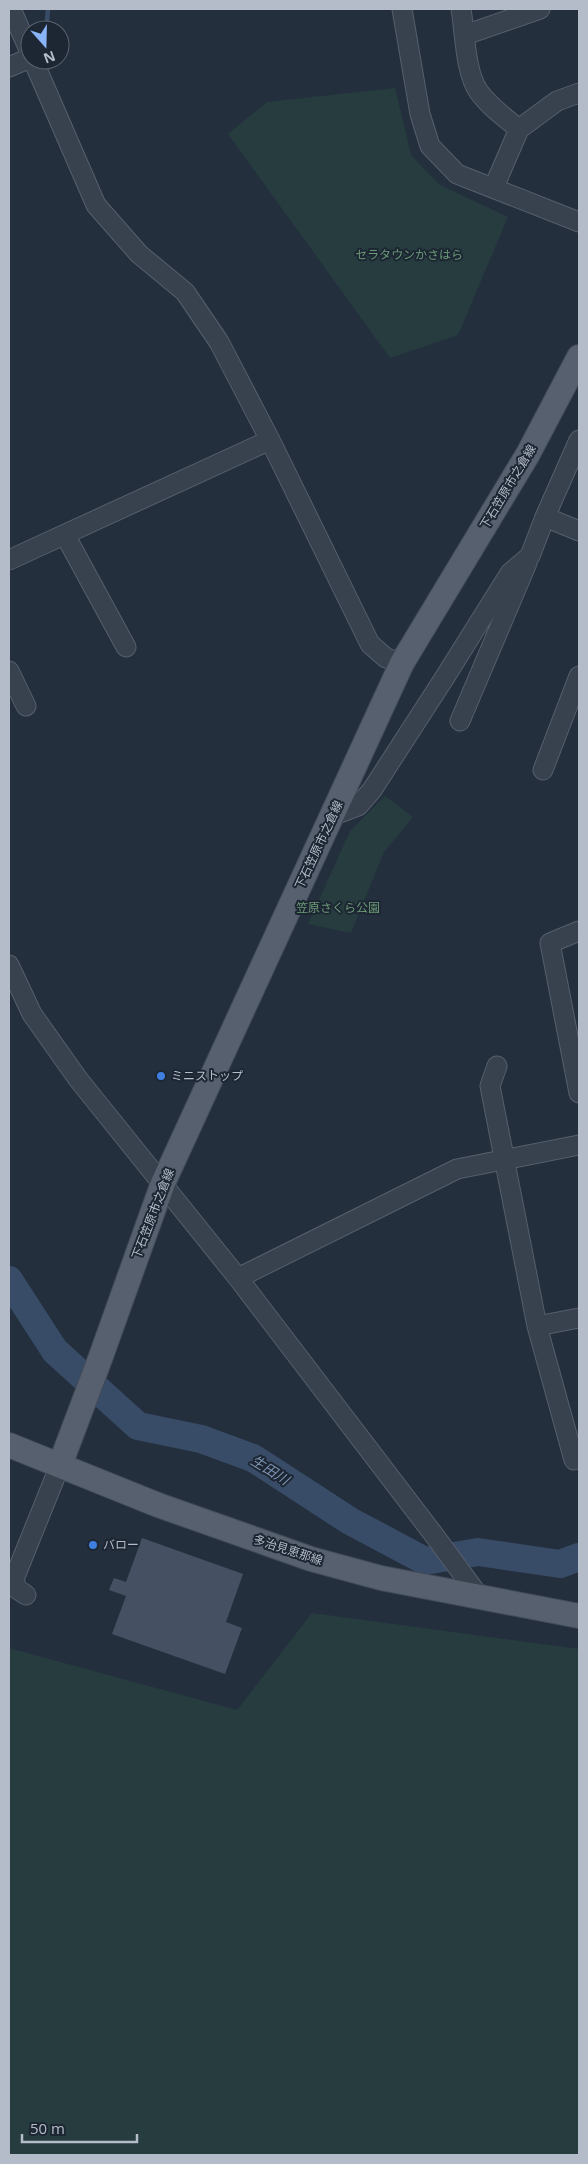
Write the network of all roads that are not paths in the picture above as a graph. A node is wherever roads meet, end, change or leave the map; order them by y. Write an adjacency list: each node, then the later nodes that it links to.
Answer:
1 (11, 9): 5 (street)
2 (402, 9): 10 (street)
3 (461, 9): 6 (street)
4 (540, 9): 6 (street)
5 (20, 29)
6 (465, 35): 9 (street)
7 (38, 70): 13 (street)
8 (579, 93): 9 (street)
9 (519, 129): 10 (street)
10 (494, 187): 11 (street)
11 (579, 222)
12 (579, 357): 21 (main road, 下石笠原市之倉線)
13 (270, 440): 17 (street); 21 (street)
14 (579, 440): 15 (street)
15 (545, 517): 16 (street); 18 (street)
16 (579, 531)
17 (64, 535): 19 (street); 20 (street)
18 (530, 556): 25 (street); 27 (street)
19 (9, 560)
20 (126, 647)
21 (402, 663): 27 (main road, 下石笠原市之倉線)
22 (9, 671): 24 (street)
23 (579, 676): 26 (street)
24 (26, 706)
25 (460, 721)
26 (543, 770)
27 (332, 816): 34 (main road, 下石笠原市之倉線)
28 (579, 931): 31 (street)
29 (9, 965): 34 (street)
30 (497, 1066): 33 (street)
31 (579, 1093)
32 (579, 1145): 33 (street)
33 (505, 1160): 35 (street); 37 (street)
34 (163, 1183): 35 (street); 40 (main road, 下石笠原市之倉線)
35 (238, 1278): 42 (street)
36 (579, 1318): 37 (street)
37 (537, 1326): 39 (street)
38 (9, 1445): 40 (main road, 多治見恵那線)
39 (579, 1458)
40 (60, 1465): 41 (street); 42 (main road, 多治見恵那線)
41 (26, 1595)
42 (478, 1595): 43 (main road, 多治見恵那線)
43 (579, 1616)

